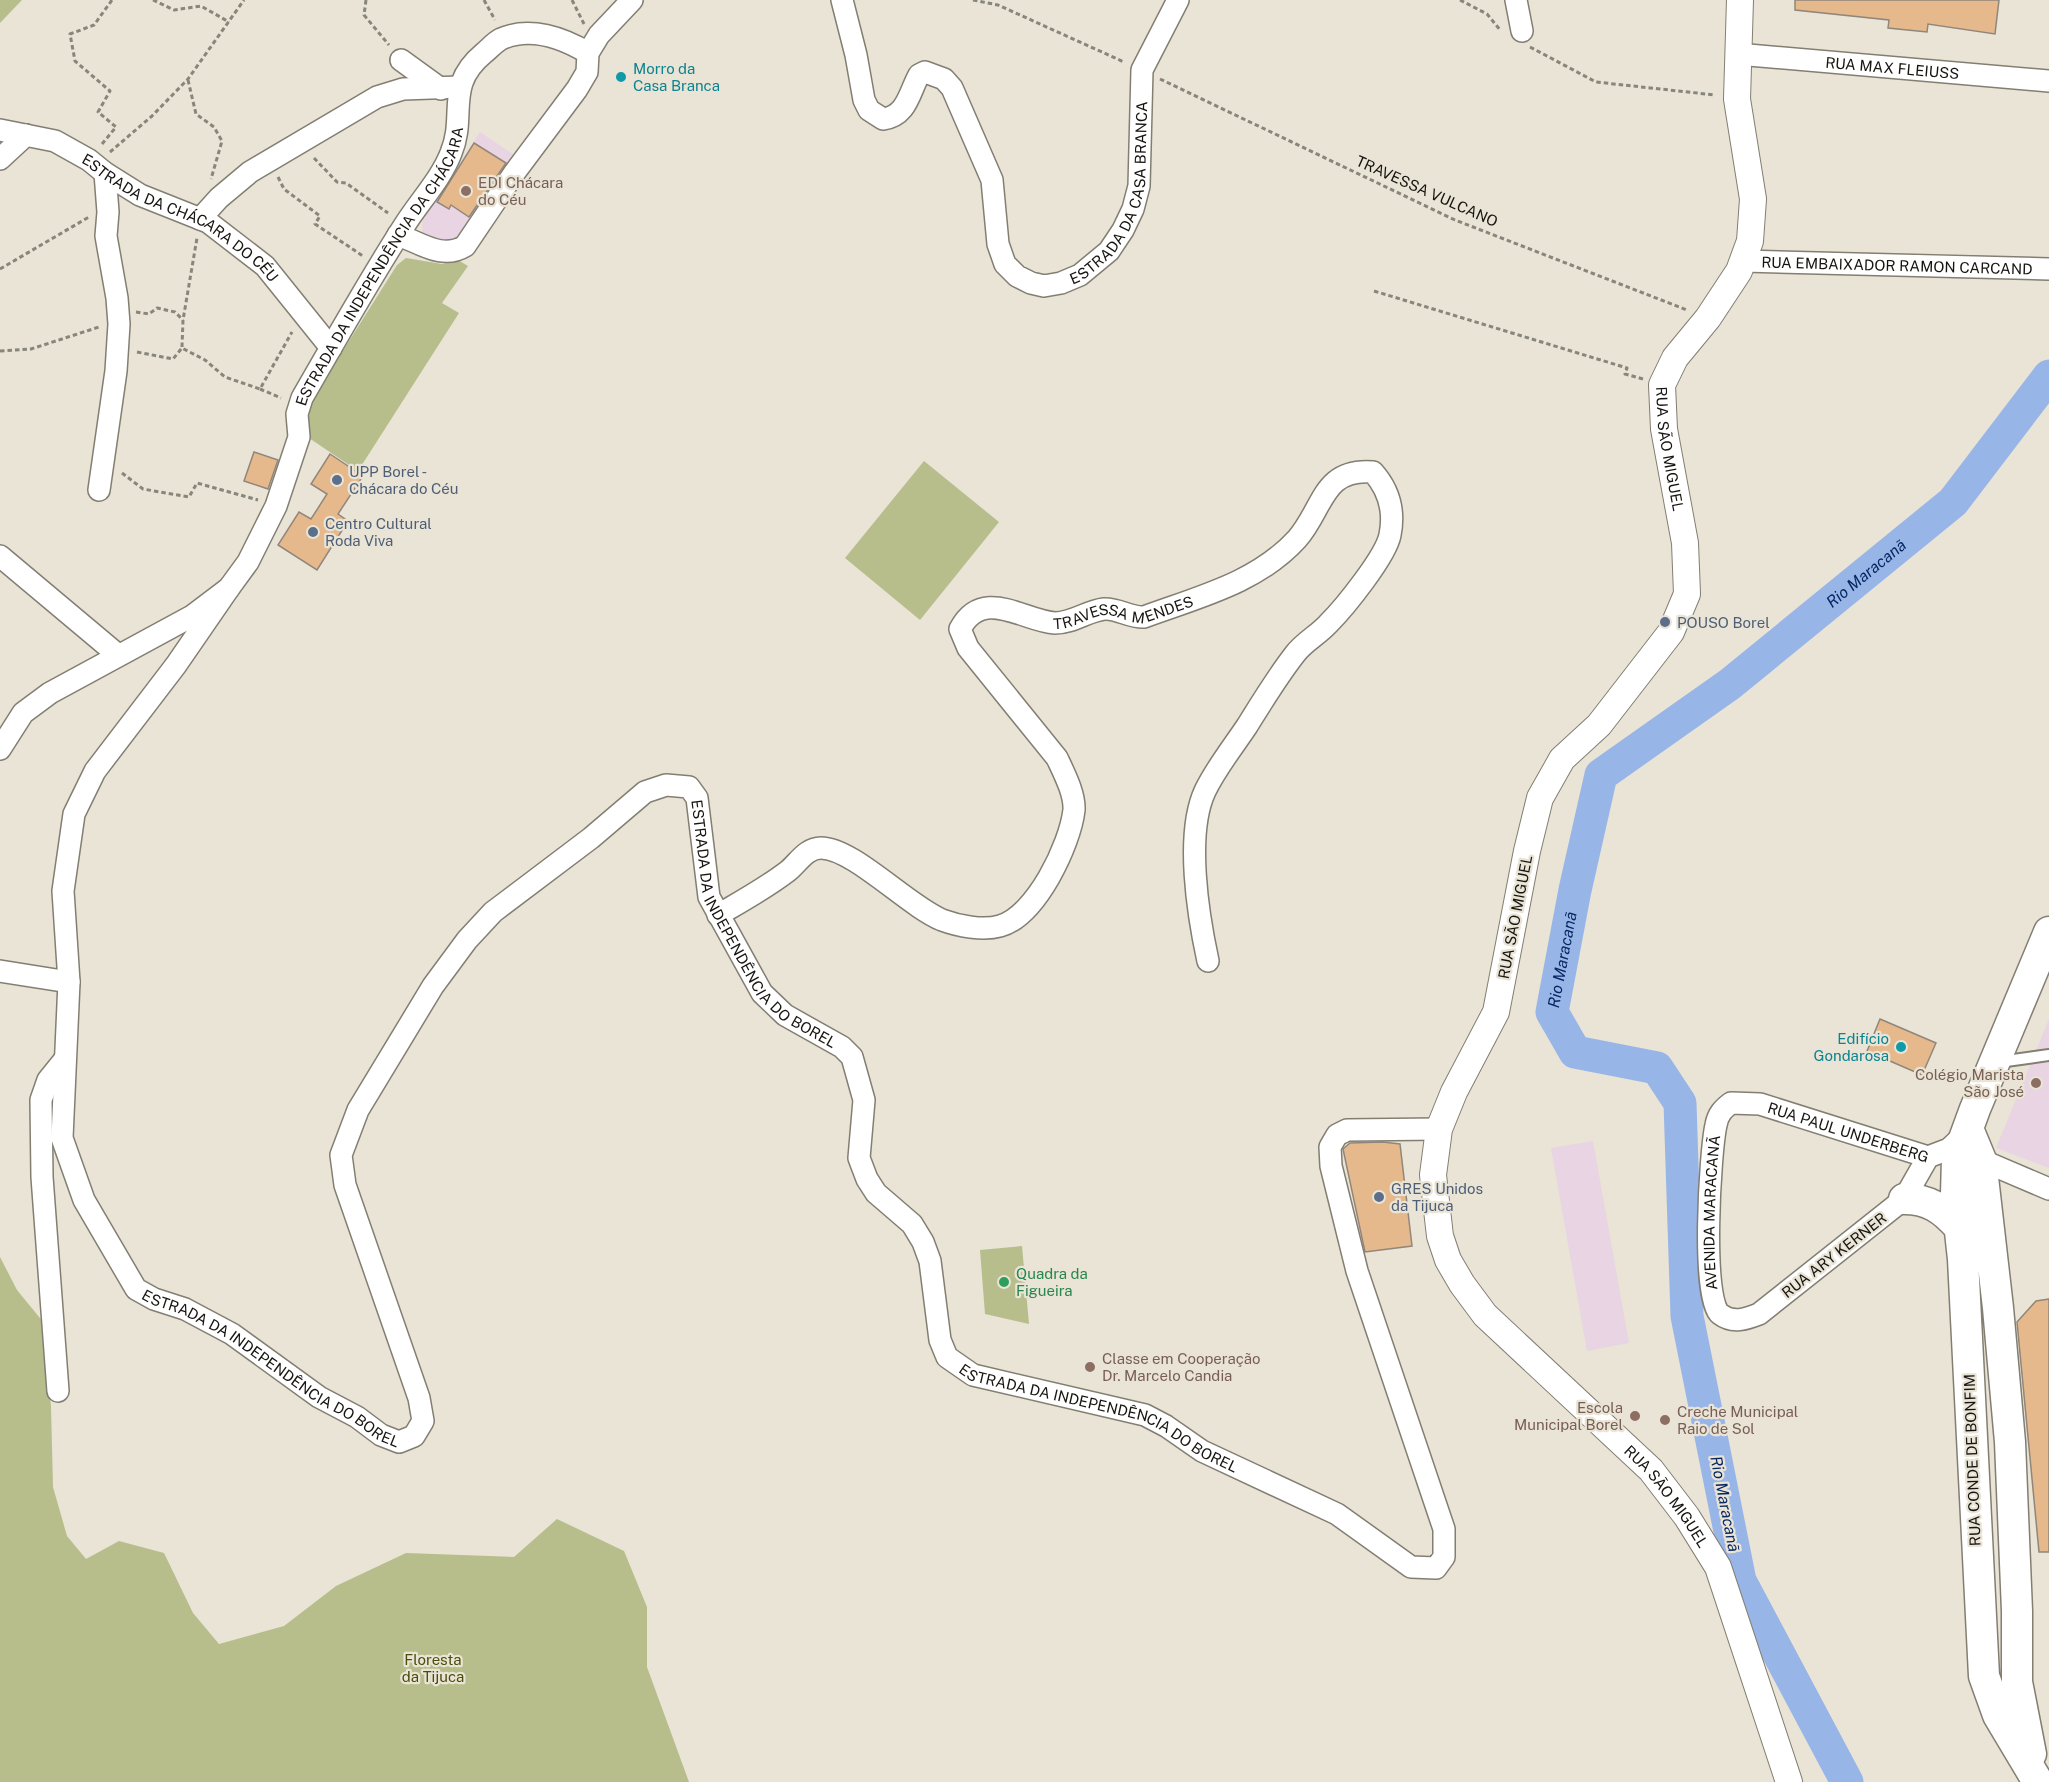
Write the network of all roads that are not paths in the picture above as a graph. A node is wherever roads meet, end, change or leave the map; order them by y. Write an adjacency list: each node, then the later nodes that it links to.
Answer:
1 (632, 0): 7 (street)
2 (842, 0): 3 (street, ESTRADA DA CASA BRANCA)
3 (1178, 0)
4 (1516, 0): 6 (street)
5 (1740, 0): 8 (street, RUA SÃO MIGUEL)
6 (1515, 36)
7 (588, 53): 11 (street); 17 (street)
8 (1737, 54): 10 (street, RUA MAX FLEIUSS); 18 (street, RUA SÃO MIGUEL)
9 (402, 60): 11 (street)
10 (2049, 81)
11 (450, 88): 16 (street); 17 (street, ESTRADA DA INDEPENDÊNCIA DA CHÁCARA)
12 (0, 130): 13 (street, ESTRADA DA CHÁCARA DO CÉU)
13 (26, 135): 14 (street); 15 (street, ESTRADA DA CHÁCARA DO CÉU)
14 (0, 159)
15 (97, 166): 16 (street, ESTRADA DA CHÁCARA DO CÉU); 21 (street)
16 (204, 214): 20 (street, ESTRADA DA CHÁCARA DO CÉU)
17 (401, 230): 20 (street, ESTRADA DA INDEPENDÊNCIA DA CHÁCARA)
18 (1744, 261): 19 (street, RUA EMBAIXADOR RAMON CARCAND); 35 (street, RUA SÃO MIGUEL)
19 (2049, 269)
20 (331, 348): 23 (street, ESTRADA DA INDEPENDÊNCIA DA CHÁCARA)
21 (99, 490)
22 (0, 556): 24 (street)
23 (229, 588): 24 (street, ESTRADA DA INDEPENDÊNCIA DA CHÁCARA); 30 (street, ESTRADA DA INDEPENDÊNCIA DO BOREL)
24 (118, 655): 25 (street, ESTRADA DA INDEPENDÊNCIA DA CHÁCARA)
25 (0, 749)
26 (718, 915): 28 (street, TRAVESSA MENDES); 32 (street, ESTRADA DA INDEPENDÊNCIA DO BOREL); 35 (street, ESTRADA DA INDEPENDÊNCIA DO BOREL)
27 (2049, 932): 33 (main road, RUA CONDE DE BONFIM)
28 (1208, 961)
29 (0, 971): 30 (street)
30 (69, 981): 32 (street, ESTRADA DA INDEPENDÊNCIA DO BOREL)
31 (2049, 1055): 33 (lane)
32 (65, 1059): 43 (street)
33 (1994, 1062): 36 (main road, RUA CONDE DE BONFIM)
34 (1722, 1110): 37 (street, RUA PAUL UNDERBERG); 42 (street, AVENIDA MARACANÃ)
35 (1439, 1129): 47 (street, RUA SÃO MIGUEL)
36 (1969, 1131): 37 (street, RUA PAUL UNDERBERG); 38 (main road, RUA CONDE DE BONFIM); 41 (main road, RUA CONDE DE BONFIM)
37 (1928, 1157): 40 (street, RUA ARY KERNER)
38 (1981, 1160): 39 (street); 45 (main road, RUA CONDE DE BONFIM)
39 (2049, 1189)
40 (1904, 1199): 41 (main road); 42 (street, RUA ARY KERNER)
41 (1959, 1227): 44 (main road, RUA CONDE DE BONFIM)
42 (1719, 1314)
43 (58, 1391)
44 (1976, 1554): 45 (main road); 46 (main road, RUA CONDE DE BONFIM)
45 (2017, 1611): 46 (main road, RUA CONDE DE BONFIM)
46 (2037, 1780)
47 (1789, 1782)

